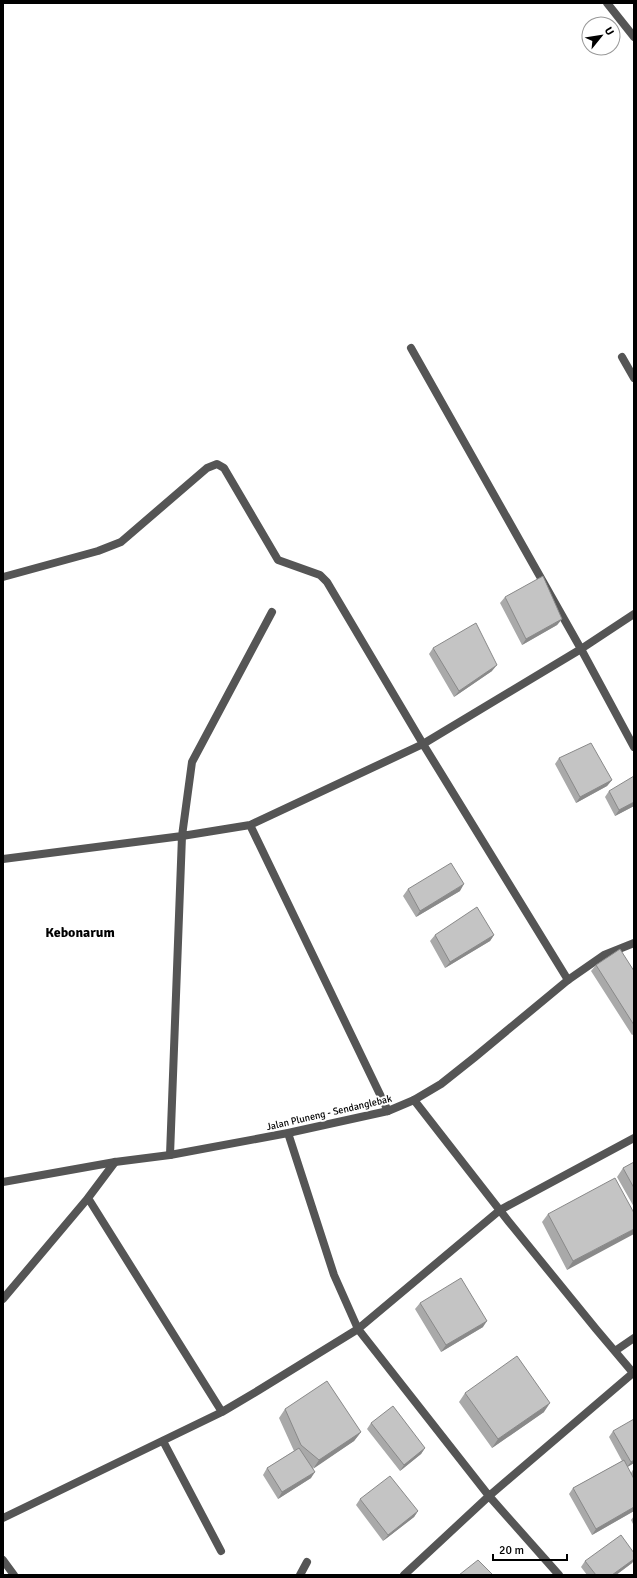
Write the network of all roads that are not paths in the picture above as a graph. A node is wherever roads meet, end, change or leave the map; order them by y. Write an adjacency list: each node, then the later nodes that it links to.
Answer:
1 (607, 3): 2 (street)
2 (634, 37)
3 (411, 348): 9 (street)
4 (622, 357): 5 (street)
5 (634, 378)
6 (3, 576): 10 (street)
7 (272, 612): 13 (street)
8 (634, 614): 9 (street)
9 (581, 649): 10 (street); 11 (street)
10 (423, 744): 12 (street); 16 (street)
11 (634, 748)
12 (250, 825): 13 (street); 18 (street)
13 (182, 836): 14 (street); 21 (street)
14 (3, 859)
15 (634, 943): 16 (street, Jalan Pluneng - Sendanglebak)
16 (568, 980): 17 (street, Jalan Pluneng - Sendanglebak)
17 (414, 1100): 18 (street, Jalan Pluneng - Sendanglebak); 25 (street)
18 (388, 1110): 19 (street, Jalan Pluneng - Sendanglebak)
19 (288, 1133): 21 (street, Jalan Pluneng - Sendanglebak); 27 (street)
20 (634, 1138): 25 (street)
21 (170, 1155): 22 (street, Jalan Pluneng - Sendanglebak)
22 (115, 1162): 23 (street, Jalan Pluneng - Sendanglebak); 24 (street)
23 (3, 1182)
24 (88, 1198): 26 (street); 31 (street)
25 (500, 1210): 27 (street); 29 (street)
26 (3, 1299)
27 (358, 1329): 31 (street); 33 (street)
28 (634, 1338): 29 (street)
29 (615, 1351): 30 (street)
30 (634, 1373): 33 (street)
31 (222, 1412): 32 (street)
32 (163, 1441): 34 (street); 35 (street)
33 (489, 1496): 40 (street); 41 (street)
34 (3, 1518)
35 (221, 1551)
36 (3, 1560): 38 (street)
37 (307, 1562): 39 (street)
38 (14, 1575)
39 (300, 1575)
40 (404, 1575)
41 (559, 1575)

